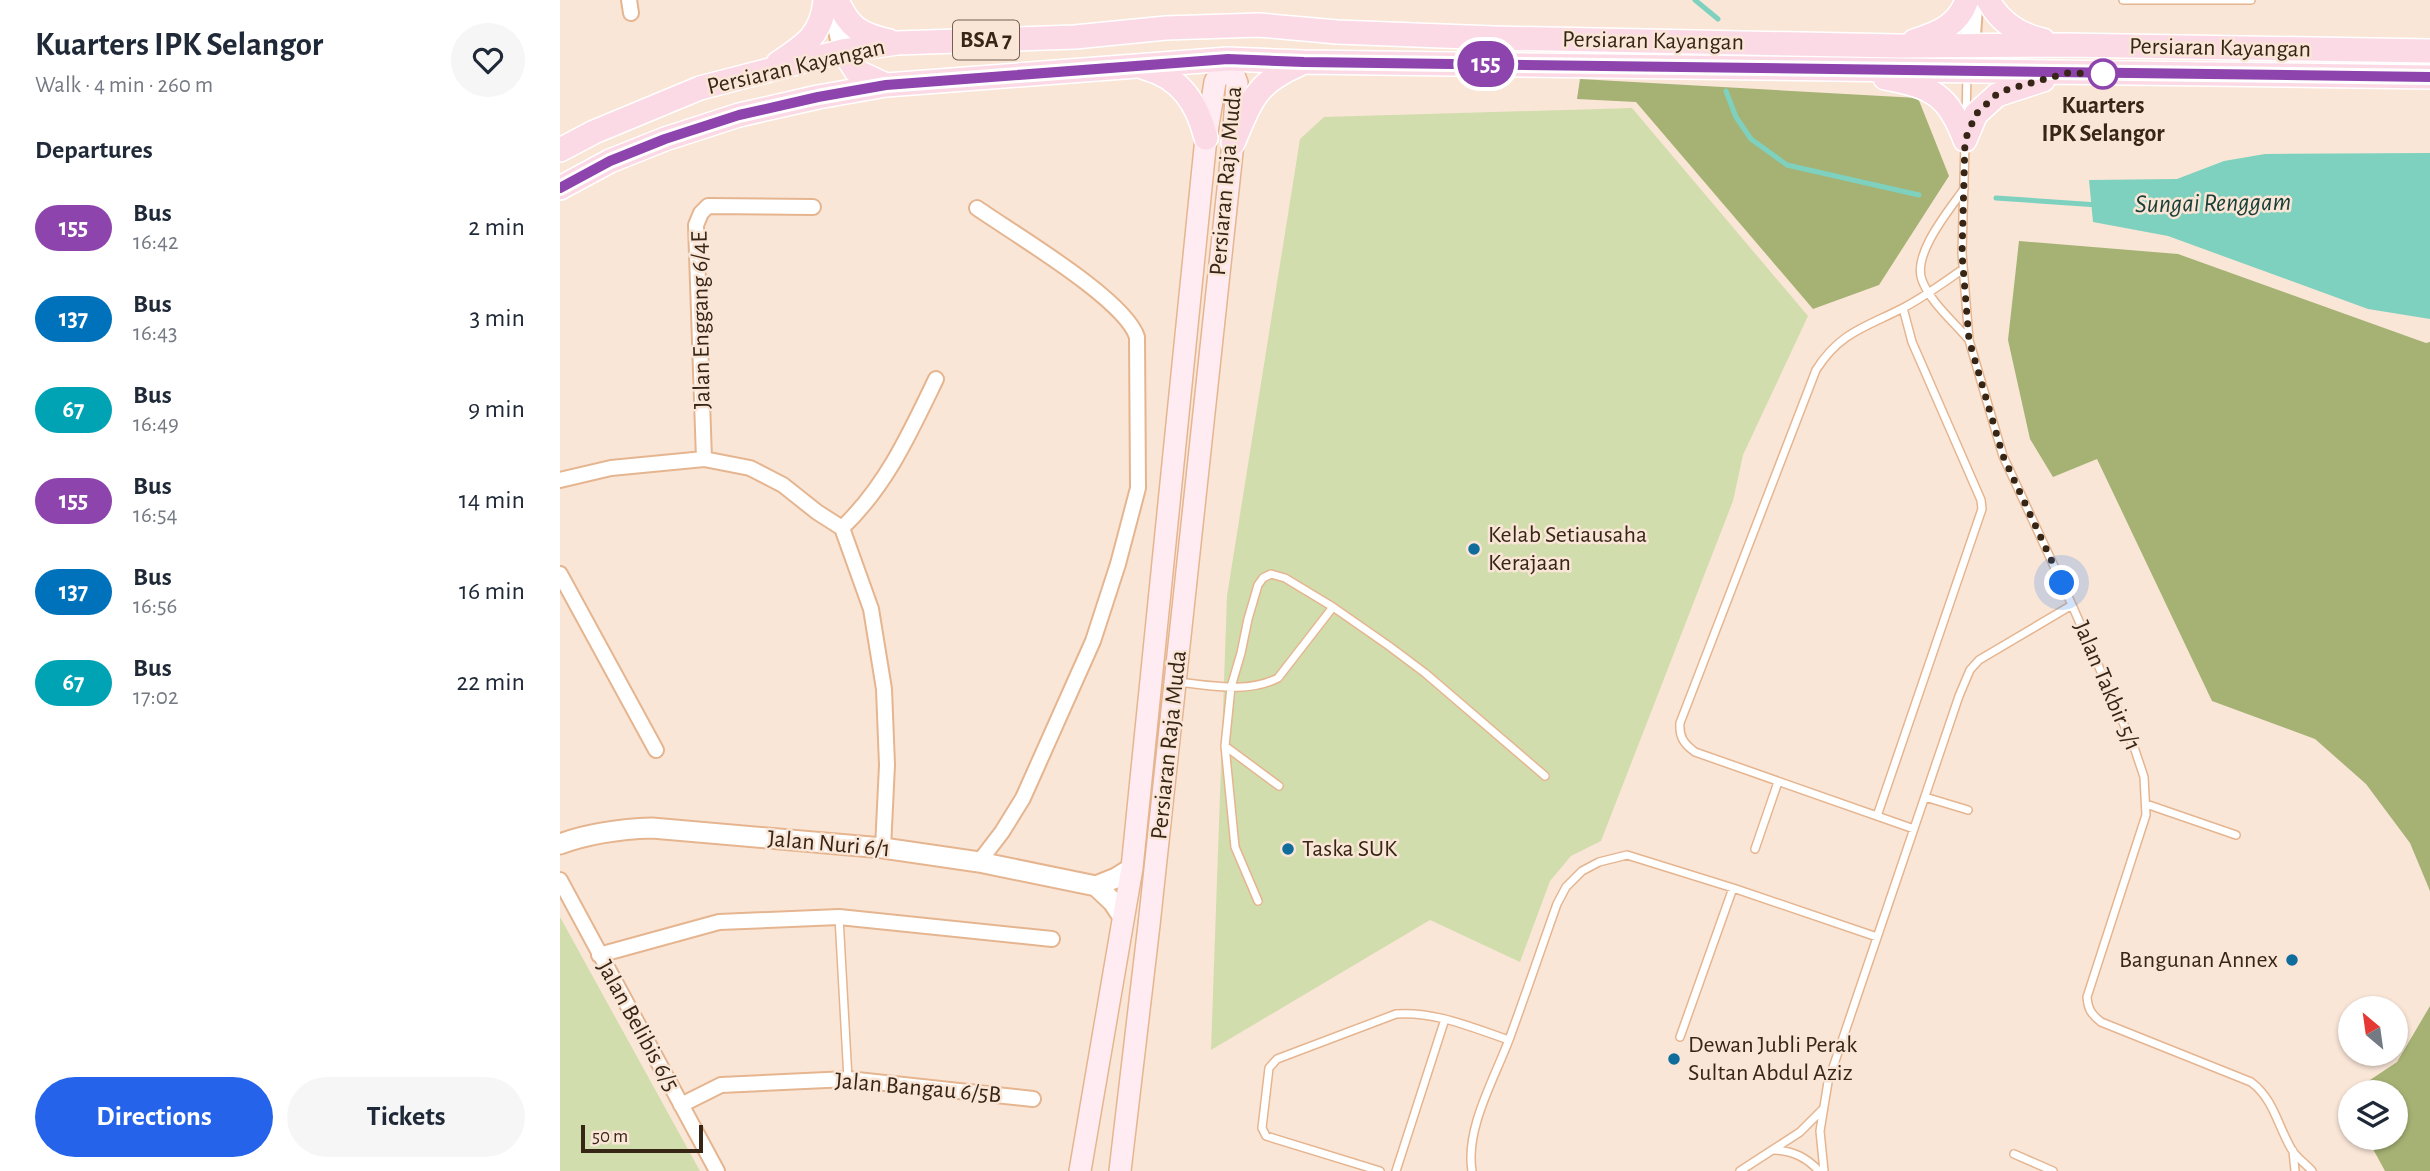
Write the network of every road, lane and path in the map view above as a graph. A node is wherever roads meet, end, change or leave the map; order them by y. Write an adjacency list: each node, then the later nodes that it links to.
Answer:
1 (825, 0): 21 (main road)
2 (835, 0): 10 (main road); 14 (street)
3 (1967, 0): 13 (main road)
4 (1973, 0): 11 (street)
5 (1988, 0): 12 (main road)
6 (2123, 0): 7 (lane)
7 (2251, 0)
8 (1337, 33): 9 (main road, Persiaran Kayangan / BSA 7); 13 (main road, Persiaran Kayangan / BSA 7); 16 (main road, BSA 7)
9 (1075, 37): 10 (main road, Persiaran Kayangan / BSA 7); 16 (main road, BSA 7)
10 (897, 43): 14 (main road, Persiaran Kayangan / BSA 7)
11 (1969, 45): 12 (main road, Persiaran Kayangan / BSA 7); 13 (main road, Persiaran Kayangan / BSA 7); 20 (street)
12 (2066, 45): 15 (main road, Persiaran Kayangan / BSA 7)
13 (1898, 46)
14 (843, 51): 21 (main road, Persiaran Kayangan / BSA 7); 24 (main road); 25 (main road)
15 (2430, 51)
16 (1228, 59): 17 (main road, Persiaran Kayangan / BSA 7); 18 (main road, Persiaran Kayangan / BSA 7); 26 (main road, Persiaran Raja Muda); 28 (main road, Persiaran Raja Muda)
17 (1304, 62): 19 (main road, Persiaran Kayangan / BSA 7); 28 (main road)
18 (1138, 66): 24 (main road, Persiaran Kayangan / BSA 7); 26 (main road)
19 (1841, 68): 20 (main road, Persiaran Kayangan / BSA 7); 27 (main road)
20 (1968, 70): 22 (main road, Persiaran Kayangan / BSA 7); 27 (lane, Jalan Takbir 5/1)
21 (763, 72): 29 (main road, Persiaran Kayangan / BSA 7)
22 (2067, 73): 23 (main road, Persiaran Kayangan / BSA 7); 27 (main road)
23 (2430, 77)
24 (886, 85): 25 (main road, Persiaran Kayangan / BSA 7)
25 (818, 97): 30 (main road, Persiaran Kayangan / BSA 7)
26 (1206, 138): 62 (main road, Persiaran Raja Muda)
27 (1965, 140): 31 (lane, Jalan Takbir 5/1)
28 (1233, 143): 45 (main road, Persiaran Raja Muda)
29 (560, 150)
30 (560, 188)
31 (1964, 189): 34 (lane, Jalan Takbir 5/1); 35 (lane)
32 (813, 207): 39 (street, Jalan Enggang 6/4E)
33 (977, 208): 61 (street)
34 (1963, 269): 35 (lane); 37 (lane, Jalan Takbir 5/1)
35 (1929, 293): 36 (lane); 37 (lane)
36 (1903, 308): 50 (lane); 55 (lane)
37 (1969, 340): 43 (lane, Jalan Takbir 5/1)
38 (936, 379): 41 (street)
39 (705, 459): 40 (street); 41 (street)
40 (560, 480)
41 (842, 528): 59 (street)
42 (560, 574): 48 (street)
43 (2072, 605): 52 (lane); 53 (lane, Jalan Takbir 5/1)
44 (1333, 607): 46 (lane); 46 (lane); 49 (lane)
45 (1176, 681): 46 (lane); 84 (main road, Persiaran Raja Muda)
46 (1231, 687): 47 (lane)
47 (1225, 746): 51 (lane); 66 (lane)
48 (656, 750)
49 (1545, 776)
50 (1778, 782): 55 (lane); 60 (lane)
51 (1279, 786)
52 (1925, 797): 54 (lane); 56 (lane)
53 (2146, 804): 57 (lane); 80 (lane, Jalan Takbir 5/1)
54 (1968, 810)
55 (1877, 816): 56 (lane)
56 (1914, 829): 69 (lane)
57 (2236, 835)
58 (560, 844): 59 (street, Jalan Nuri 6/1)
59 (883, 848): 61 (street, Jalan Nuri 6/1)
60 (1755, 849)
61 (979, 862): 64 (street, Jalan Nuri 6/1)
62 (1132, 868): 64 (street); 68 (main road, Persiaran Raja Muda)
63 (560, 880): 71 (street, Jalan Belibis 6/5)
64 (1096, 886): 68 (street)
65 (1733, 888): 69 (lane); 73 (lane); 74 (lane)
66 (1258, 901)
67 (839, 917): 70 (street); 71 (street); 75 (lane)
68 (1123, 917): 83 (main road, Persiaran Raja Muda)
69 (1877, 937): 78 (lane)
70 (1052, 939)
71 (599, 956): 77 (street, Jalan Belibis 6/5)
72 (1445, 1019): 74 (lane); 85 (lane); 86 (lane)
73 (1680, 1037)
74 (1509, 1040): 87 (lane)
75 (848, 1079): 76 (street, Jalan Bangau 6/5B); 77 (street, Jalan Bangau 6/5B)
76 (1033, 1099)
77 (681, 1105): 82 (street, Jalan Belibis 6/5)
78 (1824, 1108): 79 (lane); 89 (lane)
79 (1774, 1150): 88 (lane); 89 (lane)
80 (2293, 1151): 91 (lane); 92 (lane)
81 (2014, 1154): 90 (lane)
82 (717, 1171)
83 (1080, 1171)
84 (1120, 1171)
85 (1380, 1171)
86 (1396, 1171)
87 (1472, 1171)
88 (1740, 1171)
89 (1821, 1171)
90 (2053, 1171)
91 (2295, 1171)
92 (2312, 1171)

